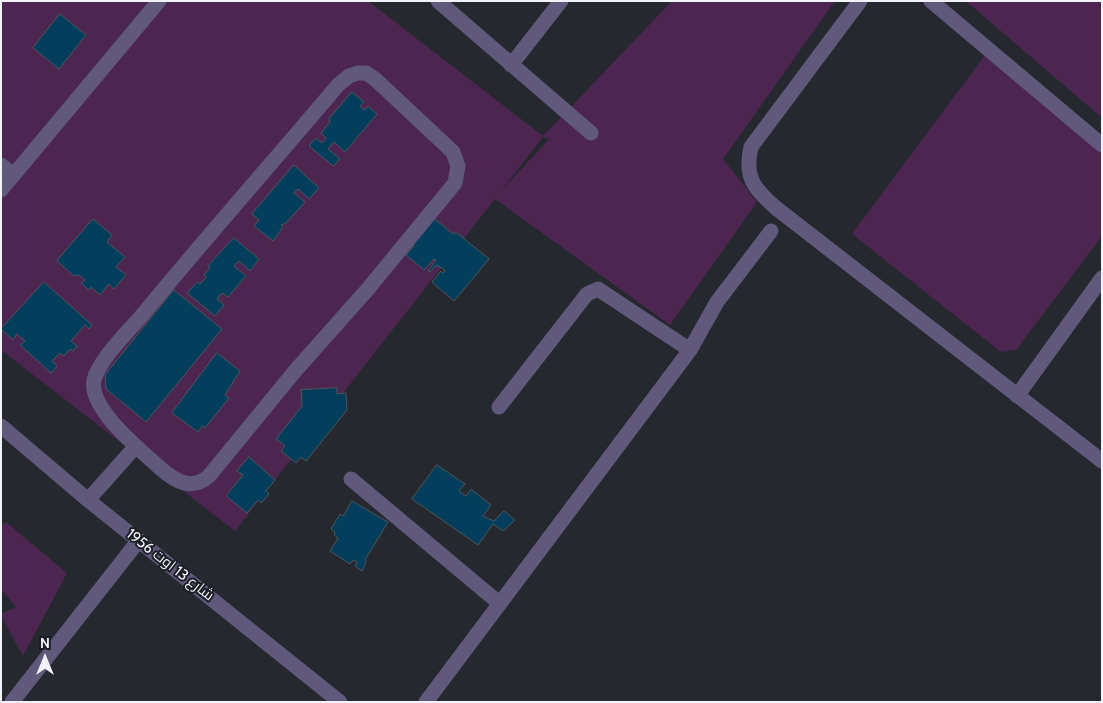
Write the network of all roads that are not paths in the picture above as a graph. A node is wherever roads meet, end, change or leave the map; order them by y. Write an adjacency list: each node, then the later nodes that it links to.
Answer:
1 (159, 1): 10 (street)
2 (438, 1): 6 (street)
3 (561, 1): 6 (street)
4 (860, 1): 15 (street)
5 (930, 1): 8 (street)
6 (511, 64): 7 (street)
7 (591, 133)
8 (1102, 144)
9 (1, 165): 10 (street)
10 (13, 175): 11 (street)
11 (1, 190)
12 (771, 231): 14 (street)
13 (1102, 278): 15 (street)
14 (690, 350): 16 (street); 23 (street)
15 (1018, 396): 19 (street)
16 (499, 407)
17 (1, 426): 21 (street, شارع 13 اوت 1956)
18 (136, 446): 18 (street); 21 (street)
19 (1102, 461)
20 (351, 479): 23 (street)
21 (88, 500): 22 (street, شارع 13 اوت 1956)
22 (139, 540): 24 (street); 25 (street, شارع 13 اوت 1956)
23 (499, 603): 26 (street)
24 (12, 702)
25 (340, 702)
26 (426, 702)

